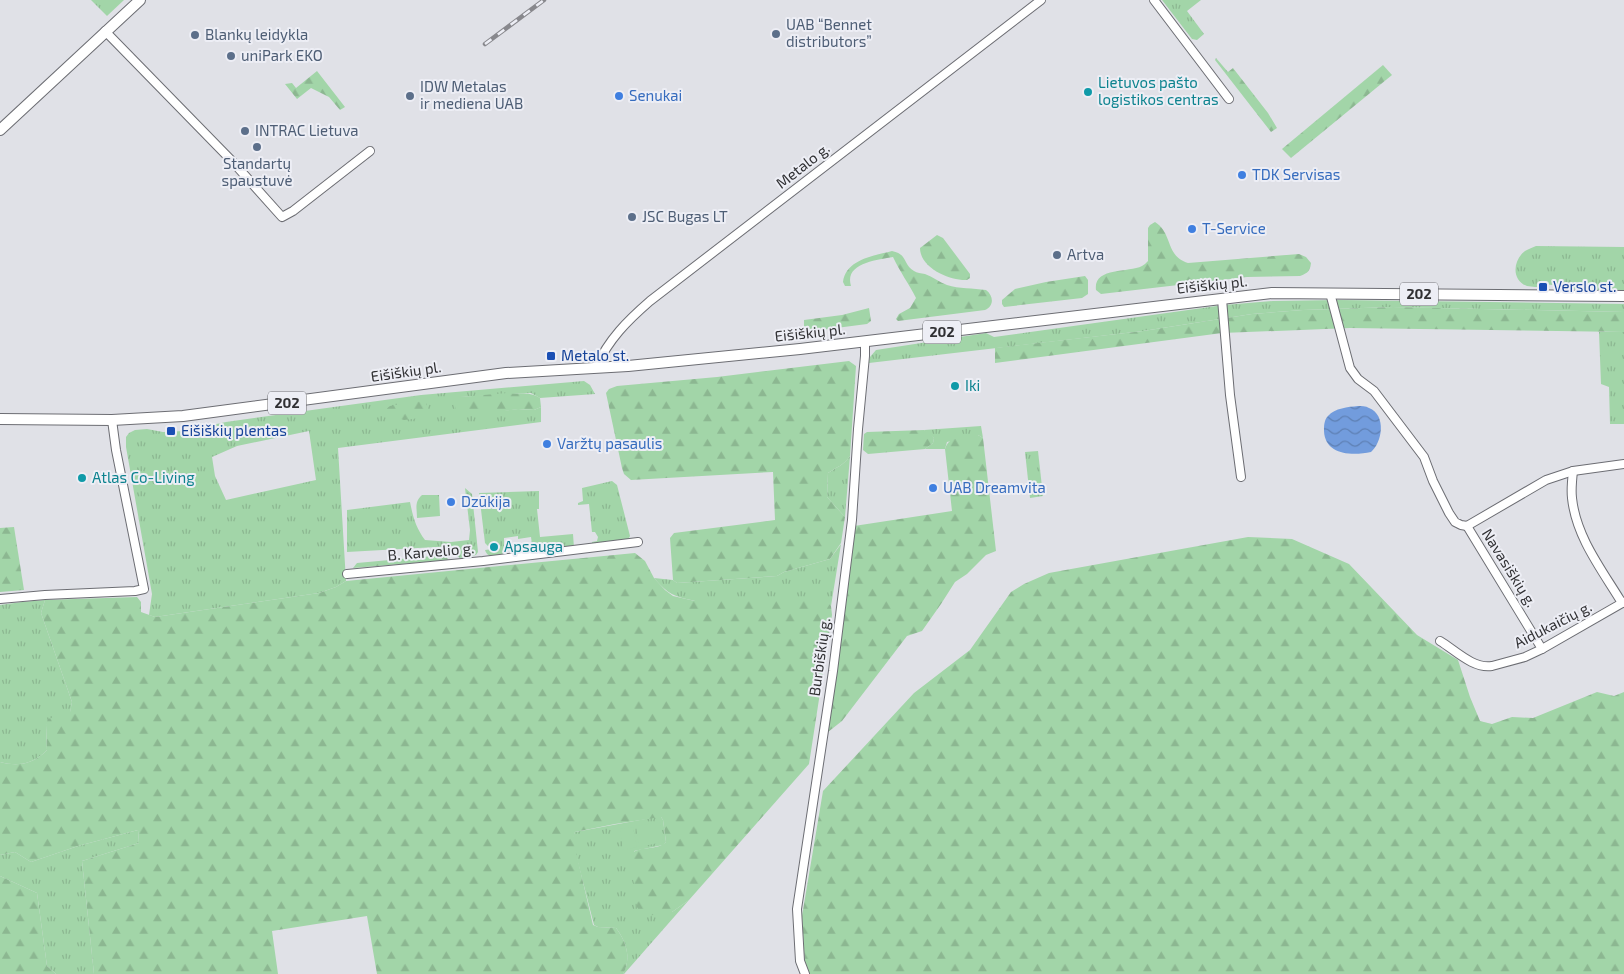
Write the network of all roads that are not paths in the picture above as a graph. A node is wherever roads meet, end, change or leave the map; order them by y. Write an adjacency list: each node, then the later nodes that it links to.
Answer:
1 (140, 0): 4 (main road)
2 (1041, 0): 12 (street, Metalo g.)
3 (1154, 0): 5 (street)
4 (105, 31): 6 (main road); 7 (street)
5 (1229, 99)
6 (0, 130)
7 (370, 151)
8 (1330, 293): 9 (main road, Eišiškių pl. / 202); 10 (main road, Eišiškių pl. / 202); 18 (street)
9 (1624, 296)
10 (1222, 299): 11 (main road, Eišiškių pl. / 202); 17 (street)
11 (865, 342): 12 (main road, Eišiškių pl. / 202); 25 (street, Burbiškių g.)
12 (596, 367): 14 (main road, Eišiškių pl. / 202)
13 (0, 418): 14 (main road, Eišiškių pl. / 202)
14 (112, 420): 21 (street)
15 (1624, 464): 16 (street, Navasiškių g.)
16 (1573, 471): 18 (street, Navasiškių g.); 22 (street)
17 (1241, 477)
18 (1467, 526): 24 (street, Navasiškių g.)
19 (638, 542): 20 (street, B. Karvelio g.)
20 (347, 574)
21 (0, 599)
22 (1623, 603): 24 (street, Aidukaičių g.)
23 (1440, 641): 24 (street, Aidukaičių g.)
24 (1542, 649)
25 (805, 974)

